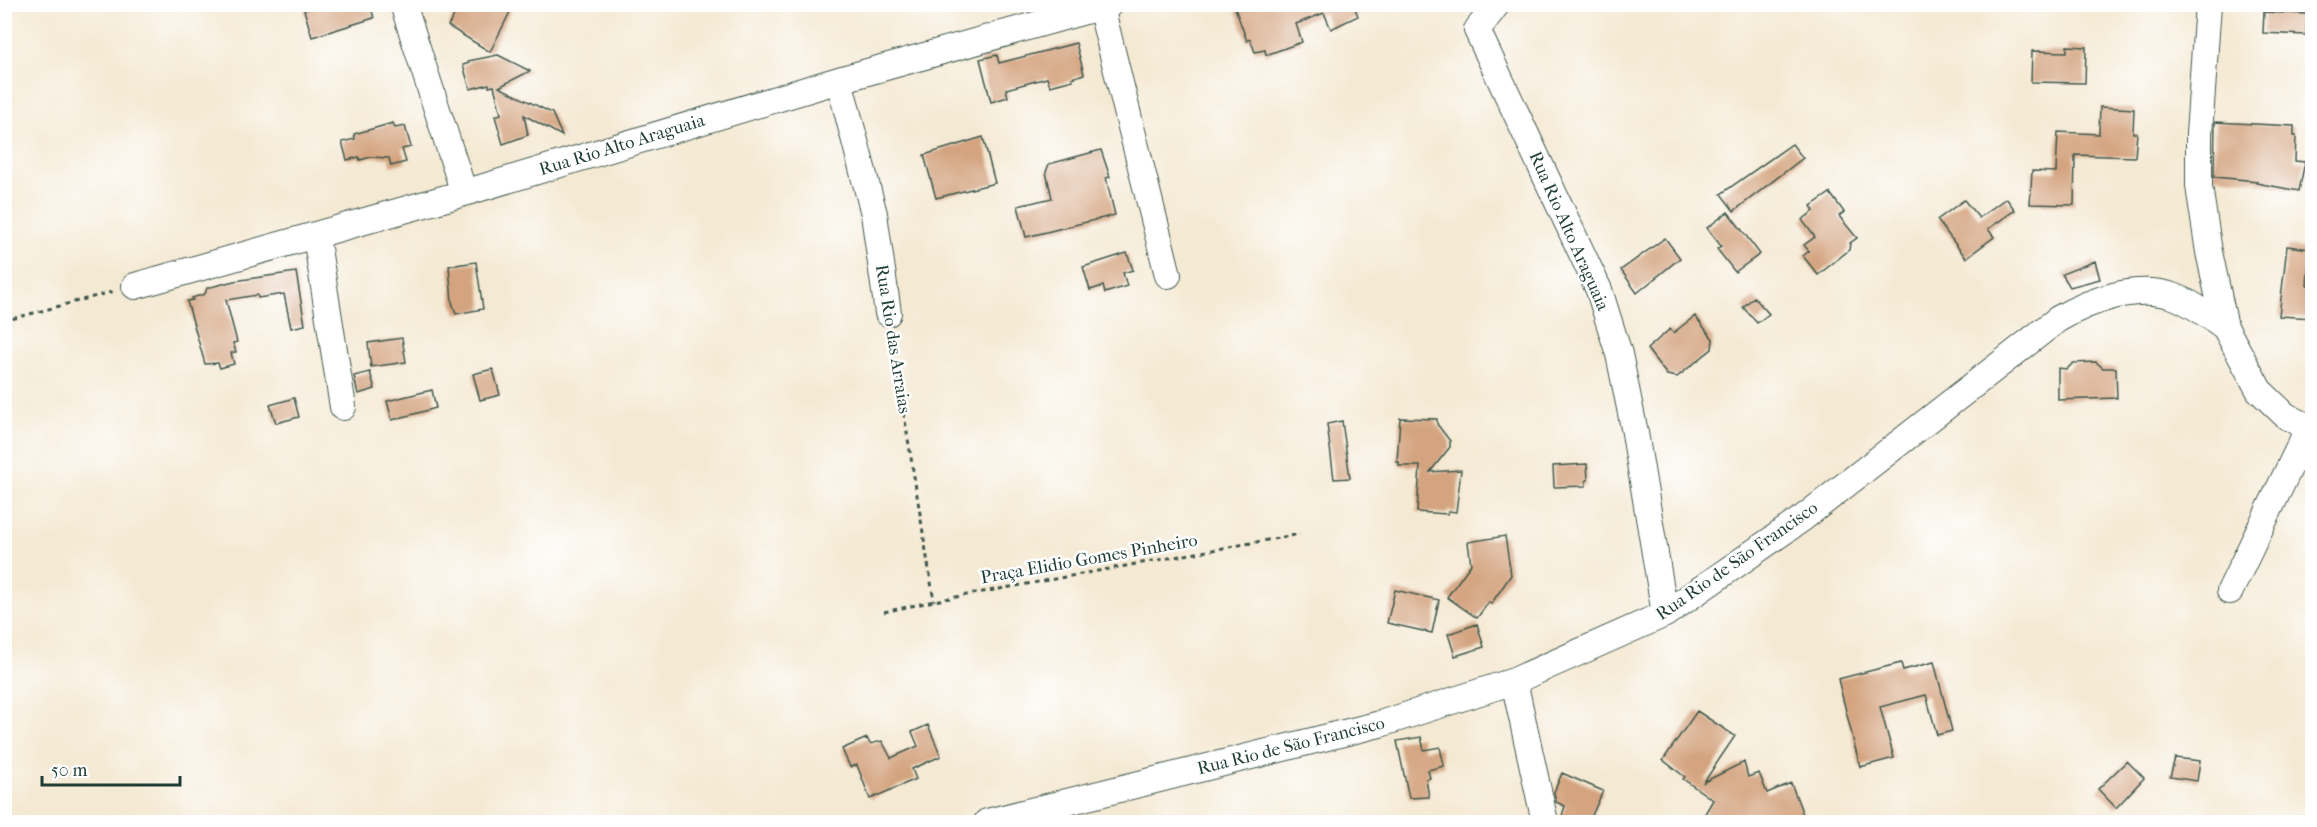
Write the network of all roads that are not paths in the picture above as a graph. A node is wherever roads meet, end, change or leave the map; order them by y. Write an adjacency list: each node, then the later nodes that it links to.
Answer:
1 (403, 4): 6 (street)
2 (1497, 4): 15 (street, Rua Rio Alto Araguaia)
3 (2208, 4): 11 (street)
4 (1106, 6): 5 (street, Rua Rio Alto Araguaia); 8 (street)
5 (839, 80): 6 (street, Rua Rio Alto Araguaia); 10 (street, Rua Rio das Arraias)
6 (464, 194): 7 (street, Rua Rio Alto Araguaia)
7 (316, 236): 9 (street, Rua Rio Alto Araguaia); 12 (street)
8 (1168, 275)
9 (135, 286)
10 (888, 313)
11 (2225, 327): 13 (street); 15 (street, Rua Rio de São Francisco)
12 (344, 406)
13 (2310, 429): 14 (street)
14 (2230, 591)
15 (1665, 614): 16 (street, Rua Rio de São Francisco)
16 (1514, 681): 17 (street, Rua Rio de São Francisco); 18 (street)
17 (987, 822)
18 (1545, 822)

